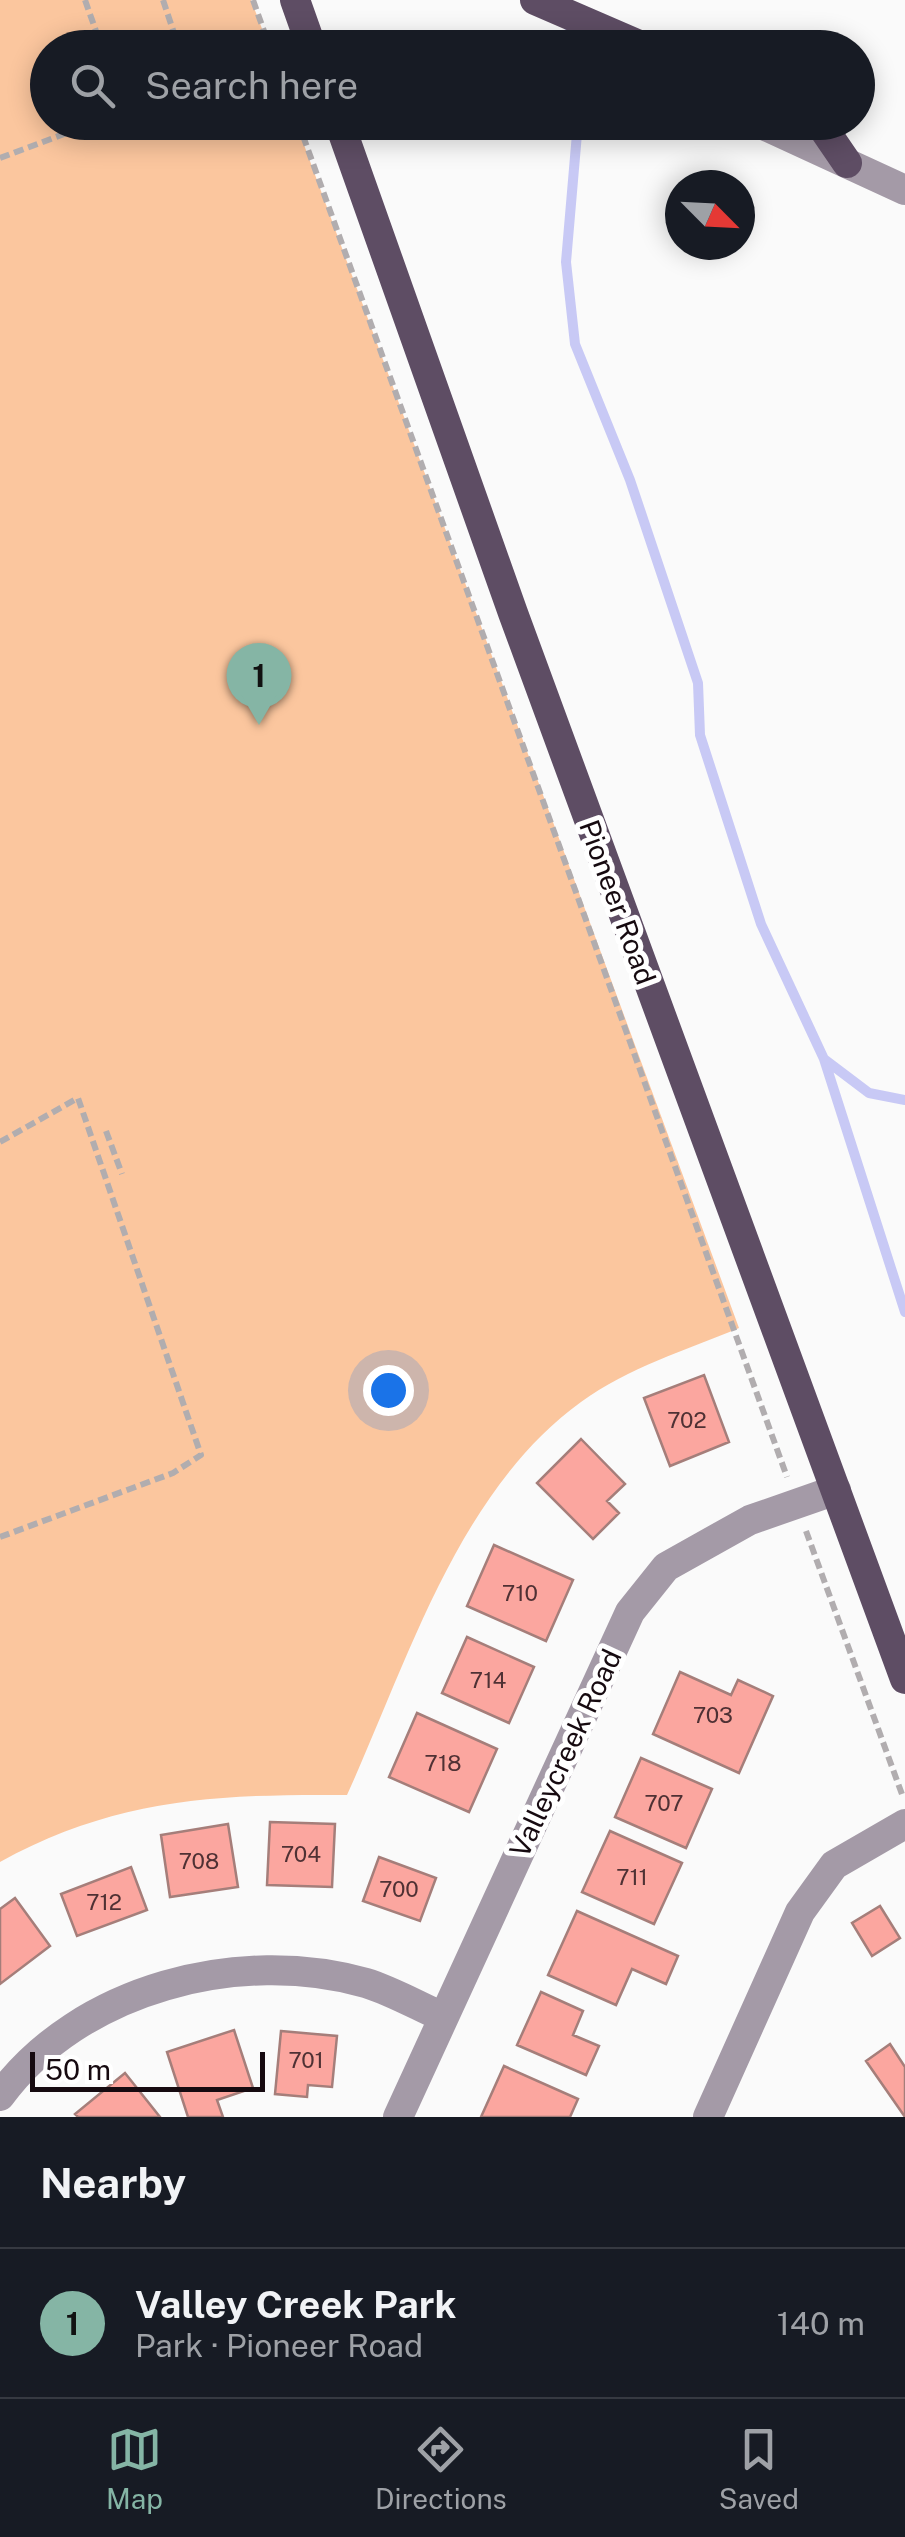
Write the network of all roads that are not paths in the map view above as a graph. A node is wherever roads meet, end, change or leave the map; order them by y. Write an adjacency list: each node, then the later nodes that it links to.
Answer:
1 (296, 0): 3 (main road)
2 (535, 0): 4 (main road)
3 (306, 30)
4 (604, 30)
5 (345, 140): 10 (main road, Pioneer Road)
6 (797, 140): 8 (street)
7 (831, 140): 8 (main road)
8 (847, 163): 9 (street)
9 (905, 190)
10 (836, 1490): 11 (main road, Pioneer Road); 13 (street, Valleycreek Road)
11 (905, 1679)
12 (905, 1824): 16 (street)
13 (444, 2016): 14 (street); 15 (street, Valleycreek Road)
14 (0, 2096)
15 (398, 2117)
16 (708, 2117)

